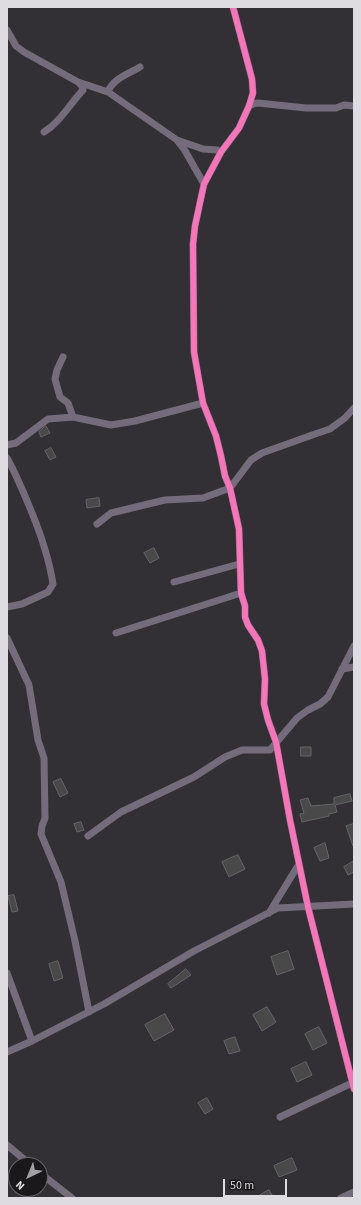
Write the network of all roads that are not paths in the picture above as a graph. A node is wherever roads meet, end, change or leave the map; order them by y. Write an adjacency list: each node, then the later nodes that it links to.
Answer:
1 (233, 7): 6 (street)
2 (7, 30): 4 (street)
3 (140, 67): 5 (street)
4 (78, 82): 5 (street); 8 (street)
5 (108, 92): 9 (street)
6 (250, 106): 7 (street); 10 (street)
7 (354, 106)
8 (44, 132)
9 (177, 140): 10 (street); 11 (street)
10 (221, 152): 11 (street)
11 (204, 184): 13 (street)
12 (63, 357): 15 (street)
13 (203, 403): 15 (street); 18 (street)
14 (354, 408): 18 (street)
15 (73, 417): 16 (street)
16 (7, 445)
17 (7, 458): 23 (street)
18 (230, 488): 19 (street); 20 (street)
19 (97, 524)
20 (239, 564): 21 (street); 22 (street)
21 (174, 582)
22 (241, 593): 24 (street); 29 (street)
23 (7, 607)
24 (116, 633)
25 (7, 638): 36 (street)
26 (354, 646): 28 (street)
27 (354, 667): 28 (street)
28 (342, 669): 29 (street)
29 (276, 742): 30 (street); 31 (street)
30 (88, 836)
31 (299, 864): 33 (street); 34 (street)
32 (354, 904): 33 (street)
33 (308, 907): 34 (street); 39 (street)
34 (269, 913): 36 (street)
35 (7, 973): 37 (street)
36 (89, 1012): 37 (street)
37 (32, 1041): 38 (street)
38 (7, 1052)
39 (353, 1086): 40 (street)
40 (280, 1118)
41 (7, 1145): 42 (street)
42 (21, 1157)
43 (48, 1179): 45 (street)
44 (354, 1192): 46 (street)
45 (72, 1198)
46 (341, 1198)

